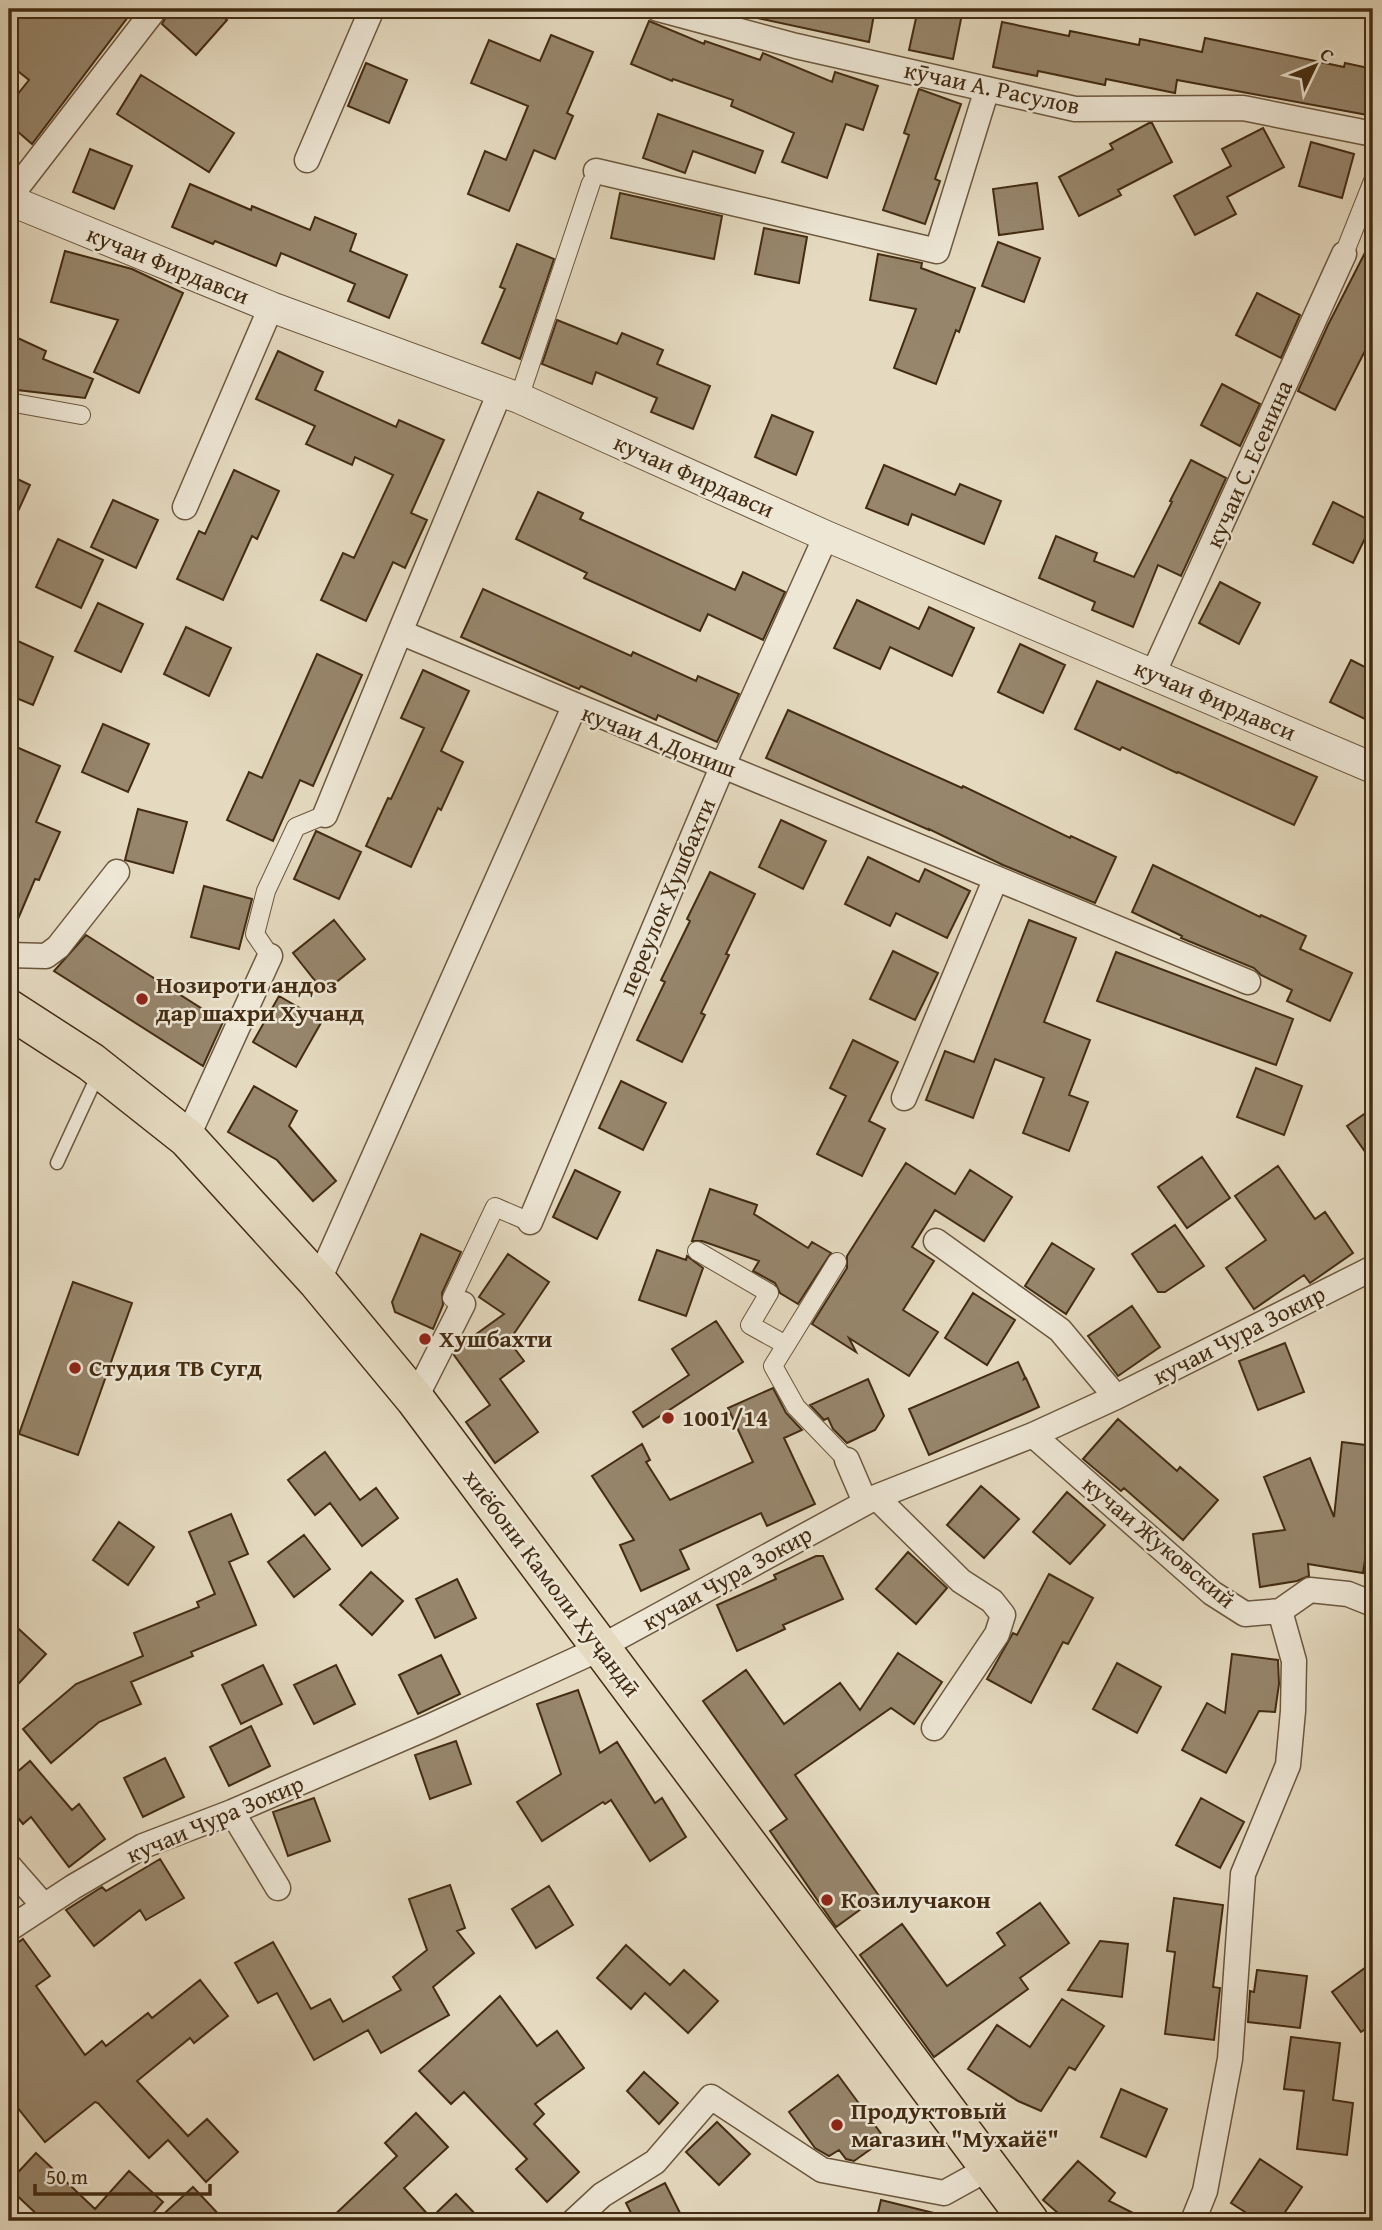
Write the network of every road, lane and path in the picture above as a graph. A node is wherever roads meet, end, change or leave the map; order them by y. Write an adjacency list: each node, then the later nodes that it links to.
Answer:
1 (155, 9): 9 (street)
2 (372, 9): 6 (street)
3 (658, 9): 4 (street, кӯчаи А. Расулов)
4 (987, 89): 5 (street, кӯчаи А. Расулов); 7 (street)
5 (1373, 134)
6 (307, 160)
7 (593, 177): 12 (street)
8 (1373, 181): 10 (street)
9 (9, 199): 11 (street, кучаи Фирдавси)
10 (1344, 254): 18 (street, кучаи С. Есенина)
11 (271, 307): 12 (street, кучаи Фирдавси); 15 (street)
12 (510, 395): 16 (street, кучаи Фирдавси); 17 (street)
13 (9, 402): 14 (street)
14 (81, 415)
15 (185, 507)
16 (826, 536): 18 (street, кучаи Фирдавси); 20 (street, переулок Хушбахти)
17 (400, 632): 19 (street); 22 (street)
18 (1153, 674): 21 (street, кучаи Фирдавси)
19 (575, 705): 20 (street, кучаи А.Дониш); 39 (street, кучаи А.Дониш)
20 (723, 765): 24 (street, кучаи А.Дониш); 34 (street, переулок Хушбахти)
21 (1373, 768)
22 (325, 815): 26 (street)
23 (117, 872): 25 (street)
24 (996, 878): 27 (street, кучаи А.Дониш); 31 (street)
25 (9, 955)
26 (270, 956): 32 (street)
27 (1248, 982)
28 (9, 1009): 32 (main road, хиёбони Камоли Хуҷандӣ)
29 (9, 1031): 30 (main road, хиёбони Камоли Хуҷандӣ)
30 (94, 1083): 33 (lane); 49 (main road, хиёбони Камоли Хуҷандӣ)
31 (904, 1098)
32 (187, 1138): 39 (main road, хиёбони Камоли Хуҷандӣ)
33 (57, 1163)
34 (530, 1222): 40 (street)
35 (936, 1241): 42 (street)
36 (697, 1251): 41 (street)
37 (837, 1262): 41 (street)
38 (1373, 1268): 42 (street, кучаи Чура Зокир)
39 (318, 1282): 43 (main road, хиёбони Камоли Хуҷандӣ)
40 (463, 1304): 43 (street)
41 (786, 1345): 45 (street)
42 (1116, 1397): 44 (street, кучаи Чура Зокир)
43 (415, 1399): 49 (main road, хиёбони Камоли Хуҷандӣ)
44 (1033, 1435): 46 (street, кучаи Чура Зокир); 48 (street, кучаи Жуковский)
45 (847, 1460): 46 (street)
46 (871, 1500): 49 (street, кучаи Чура Зокир); 50 (street)
47 (1373, 1604): 48 (street)
48 (1280, 1611): 60 (street)
49 (593, 1651): 51 (street, кучаи Чура Зокир); 56 (main road, хиёбони Камоли Хуҷандӣ); 59 (main road, хиёбони Камоли Хуҷандӣ)
50 (934, 1728)
51 (232, 1812): 53 (street); 54 (street, кучаи Чура Зокир)
52 (9, 1866): 54 (street)
53 (278, 1888)
54 (44, 1906): 55 (street, кучаи Чура Зокир)
55 (9, 1929)
56 (973, 2177): 57 (street); 58 (main road, хиёбони Камоли Хуҷандӣ)
57 (574, 2221)
58 (1007, 2221)
59 (1029, 2221)
60 (1193, 2221)

